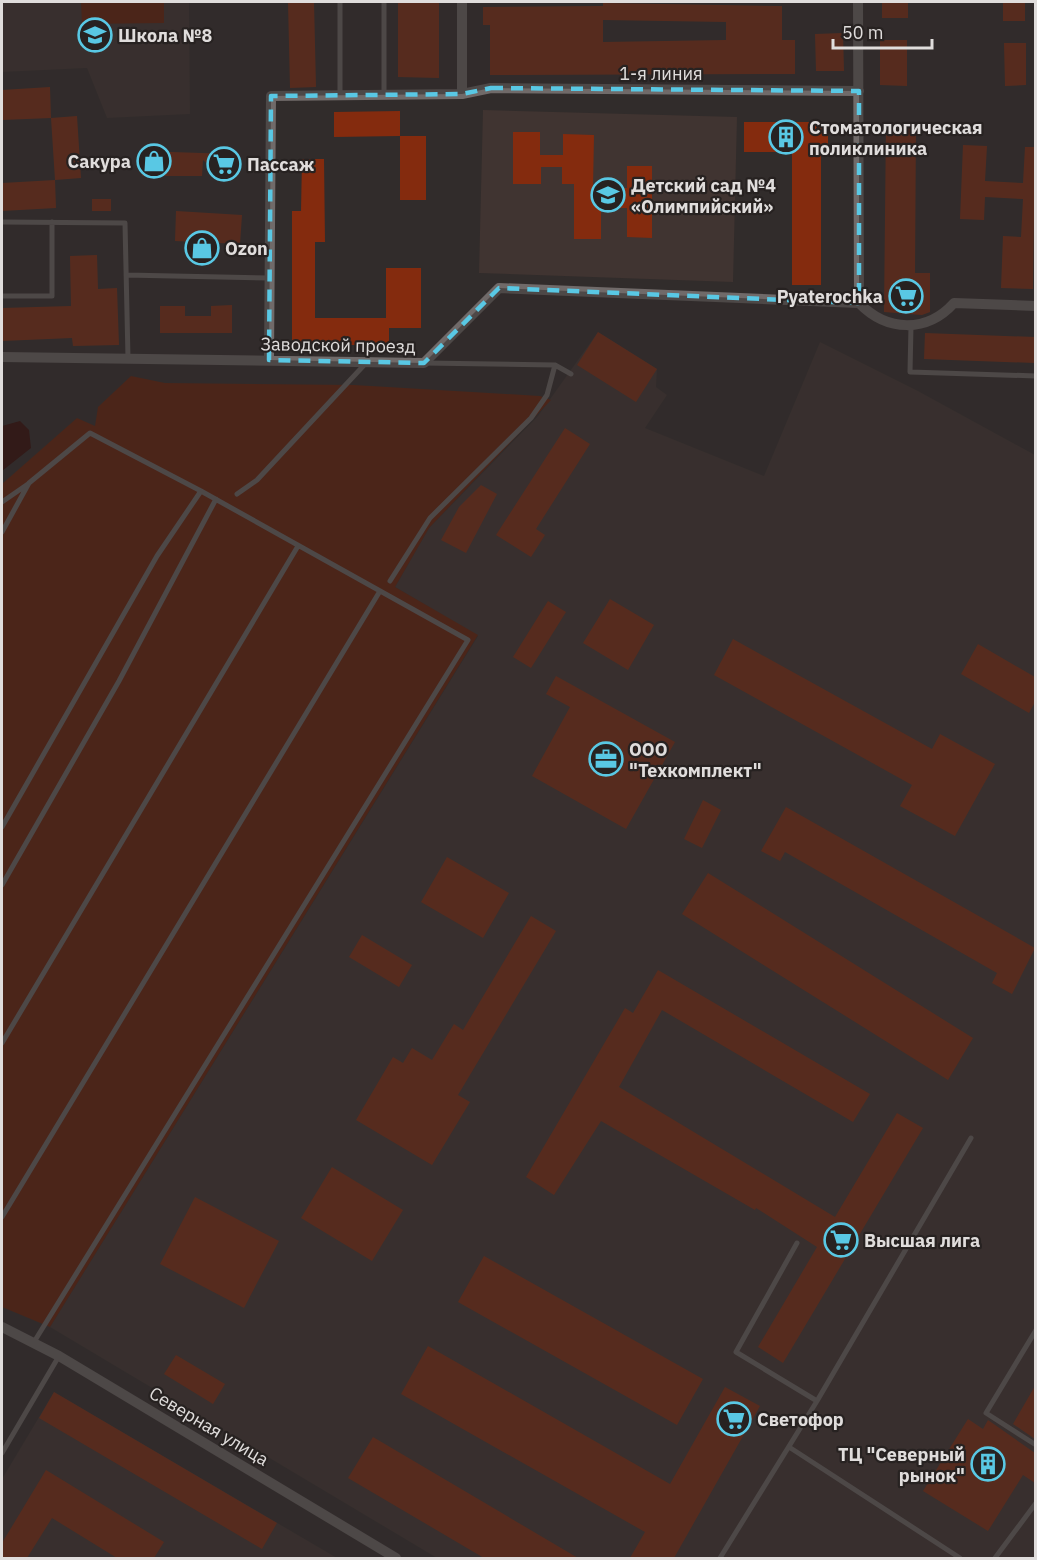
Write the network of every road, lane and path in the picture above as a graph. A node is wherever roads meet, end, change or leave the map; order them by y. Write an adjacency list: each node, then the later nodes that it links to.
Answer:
1 (340, 2): 8 (lane)
2 (384, 2): 6 (lane)
3 (462, 2): 7 (street)
4 (858, 2): 5 (street)
5 (859, 91): 7 (street, 1-я линия); 14 (street)
6 (384, 94): 7 (street, 1-я линия); 8 (street, 1-я линия)
7 (462, 94)
8 (340, 95): 12 (street, 1-я линия)
9 (2, 222): 10 (lane)
10 (52, 222): 11 (lane); 13 (lane)
11 (126, 275): 12 (lane); 18 (lane)
12 (270, 278): 19 (street)
13 (2, 296)
14 (860, 303): 16 (street); 21 (street, Заводской проезд)
15 (1035, 306): 16 (street)
16 (911, 325): 24 (lane)
17 (2, 357): 18 (street, Заводской проезд)
18 (128, 358): 19 (street, Заводской проезд)
19 (269, 360): 20 (street, Заводской проезд)
20 (367, 362): 21 (street, Заводской проезд); 27 (lane)
21 (424, 363): 22 (lane)
22 (555, 365): 23 (lane); 32 (lane)
23 (571, 374)
24 (1035, 376)
25 (29, 483): 26 (lane); 29 (lane); 30 (lane)
26 (201, 491): 28 (lane); 34 (lane)
27 (237, 494)
28 (216, 499): 31 (lane); 35 (lane)
29 (2, 502)
30 (2, 532)
31 (298, 546): 33 (lane); 36 (lane)
32 (390, 581)
33 (380, 591): 38 (lane); 42 (lane)
34 (2, 827)
35 (2, 885)
36 (2, 1042)
37 (971, 1138): 44 (lane)
38 (2, 1217)
39 (797, 1243): 44 (lane)
40 (2, 1327): 42 (street, Северная улица)
41 (1035, 1330): 45 (lane)
42 (34, 1342): 43 (street, Северная улица)
43 (59, 1356): 47 (lane); 49 (street, Северная улица)
44 (817, 1401): 46 (lane)
45 (1035, 1444)
46 (789, 1447): 50 (lane); 51 (lane)
47 (2, 1453)
48 (1035, 1503): 52 (lane)
49 (396, 1558)
50 (720, 1558)
51 (960, 1558)
52 (995, 1558)

